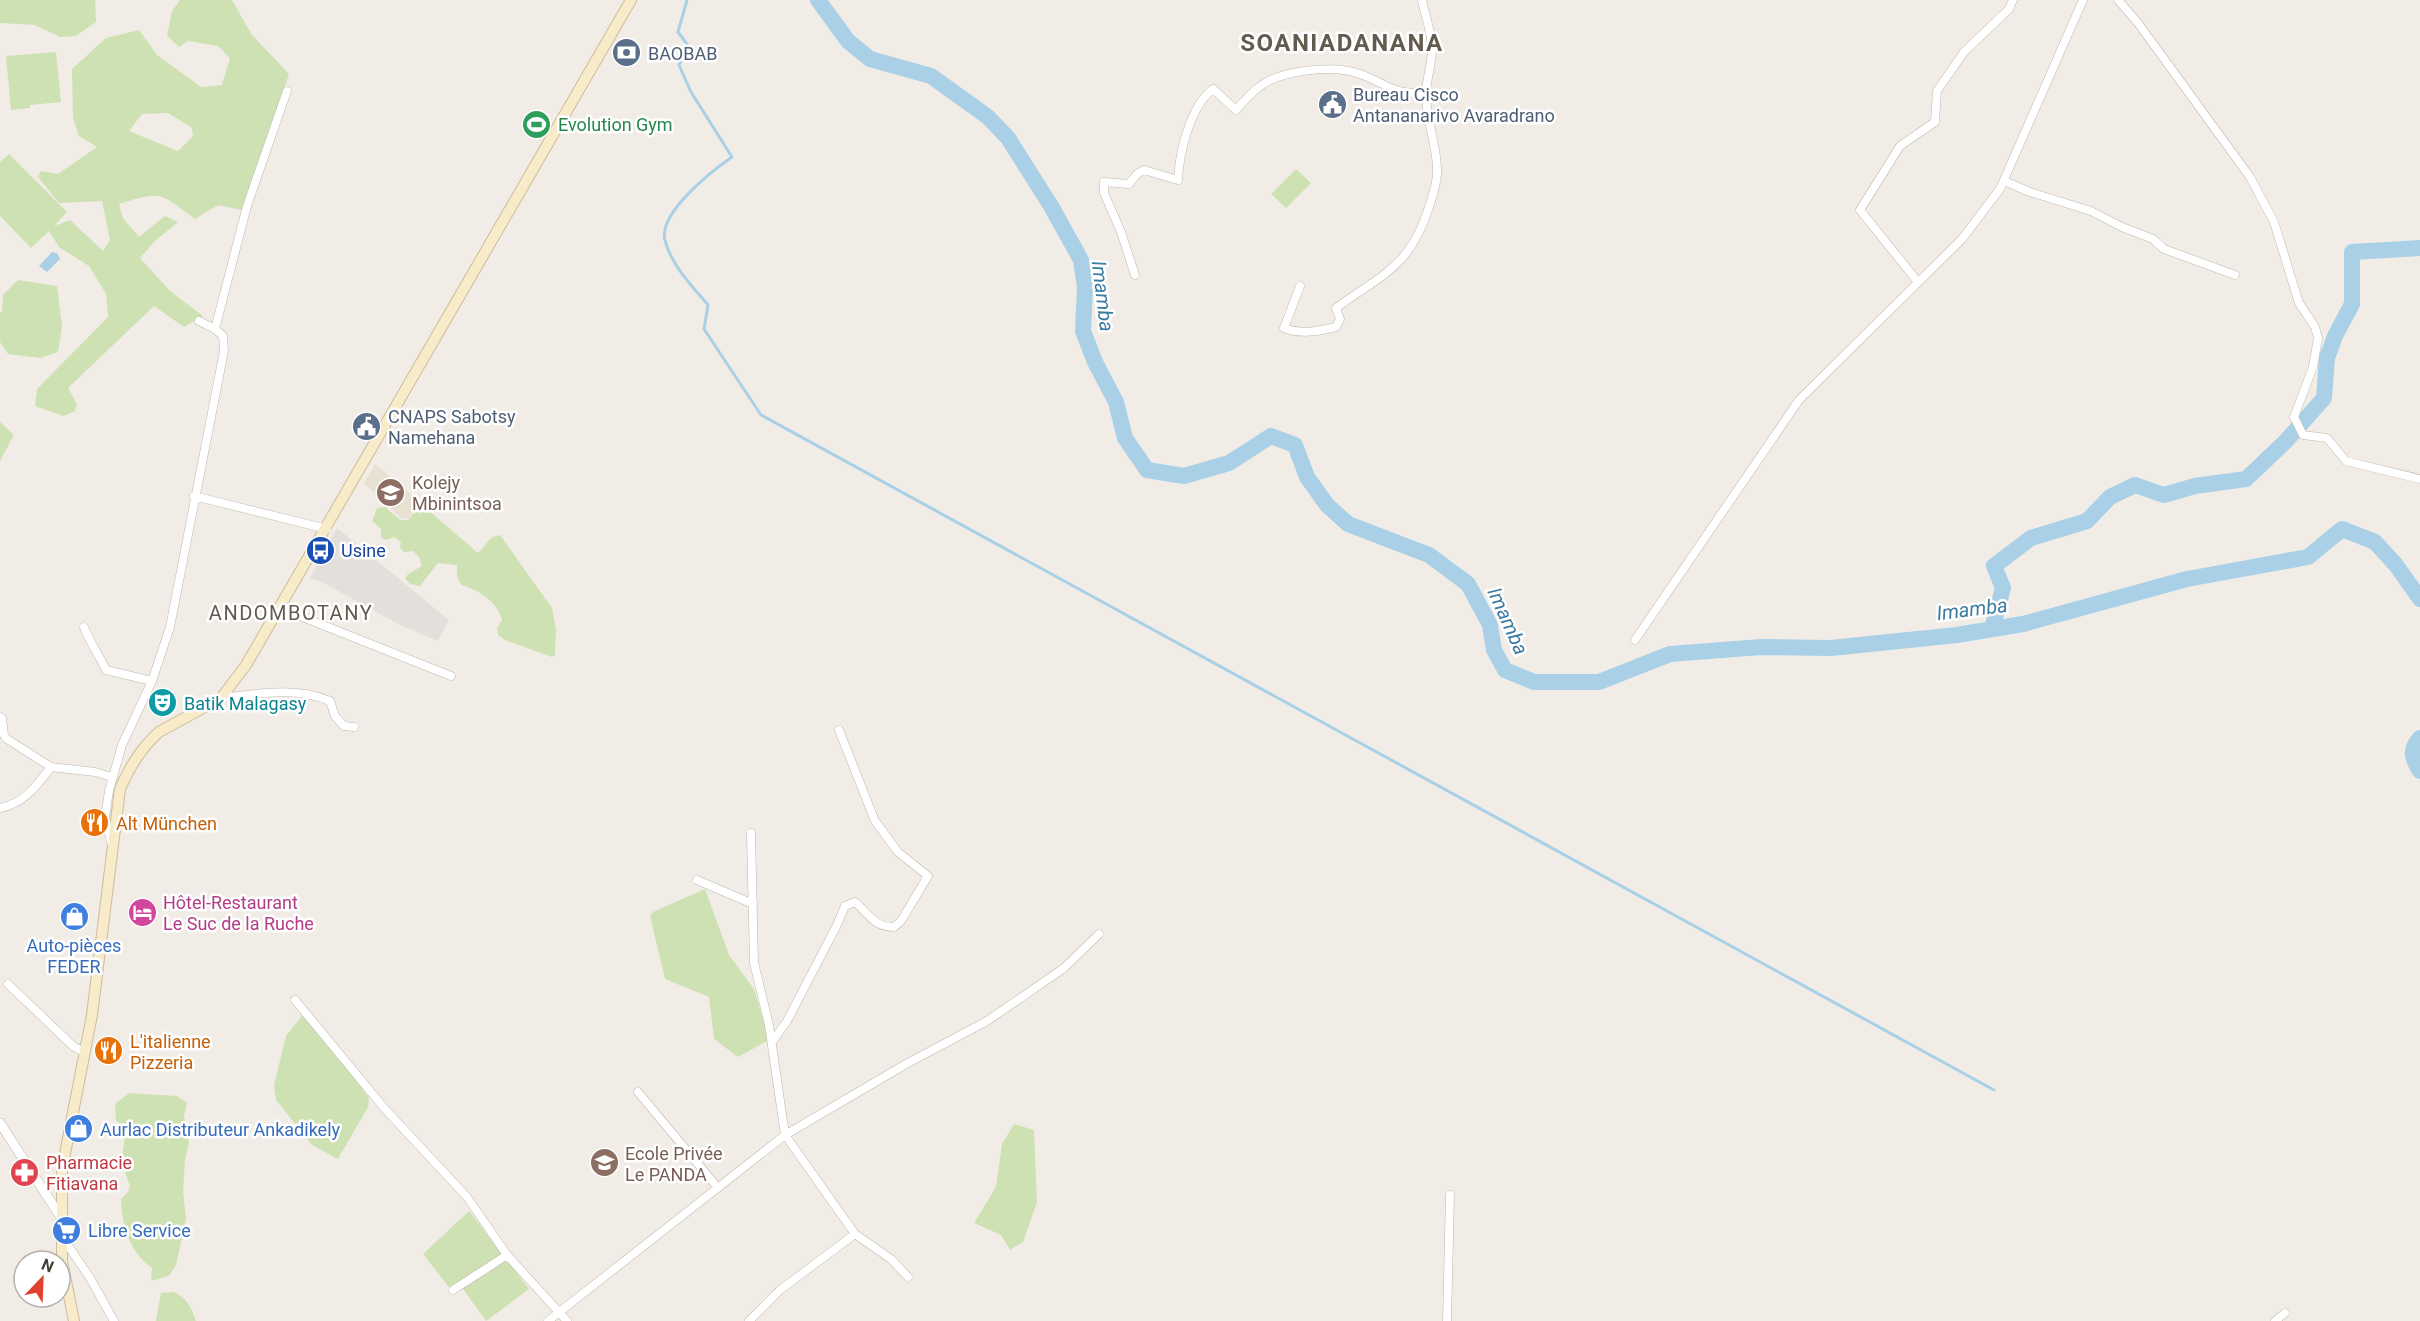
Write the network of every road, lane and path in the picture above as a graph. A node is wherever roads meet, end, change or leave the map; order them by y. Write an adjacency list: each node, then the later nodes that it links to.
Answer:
1 (631, 0): 17 (main road)
2 (1422, 0): 7 (street)
3 (2013, 0): 11 (street)
4 (2083, 0): 8 (street)
5 (2118, 0): 15 (street)
6 (287, 91): 14 (street)
7 (1426, 93): 9 (street); 12 (street)
8 (2004, 181): 10 (street); 11 (street)
9 (1135, 275)
10 (2235, 276)
11 (1918, 282): 20 (street)
12 (1300, 286)
13 (199, 321): 14 (street)
14 (215, 328): 16 (street)
15 (2420, 479)
16 (194, 496): 17 (street); 22 (street)
17 (327, 529): 18 (main road)
18 (280, 608): 21 (street); 23 (main road)
19 (84, 627): 22 (street)
20 (1635, 640)
21 (451, 676)
22 (152, 681): 28 (street)
23 (220, 698): 25 (street); 31 (main road)
24 (0, 717): 27 (street)
25 (354, 727)
26 (838, 730): 37 (street)
27 (51, 767): 28 (street); 29 (street)
28 (112, 777): 31 (street)
29 (0, 808)
30 (751, 833): 33 (street)
31 (113, 853): 38 (main road)
32 (697, 880): 33 (street)
33 (753, 904): 37 (street)
34 (1099, 934): 41 (street)
35 (8, 984): 38 (street)
36 (295, 1000): 47 (street)
37 (772, 1042): 41 (street)
38 (85, 1053): 44 (main road)
39 (638, 1092): 42 (street)
40 (0, 1123): 44 (street)
41 (785, 1135): 42 (street); 46 (street)
42 (718, 1188): 50 (street)
43 (1450, 1195): 57 (street)
44 (60, 1216): 45 (main road)
45 (61, 1234): 52 (main road); 53 (street)
46 (855, 1234): 48 (street); 56 (street)
47 (507, 1254): 49 (street); 50 (street)
48 (908, 1277)
49 (453, 1290)
50 (559, 1312): 54 (street); 55 (street)
51 (2285, 1313): 58 (street)
52 (74, 1321)
53 (114, 1321)
54 (548, 1321)
55 (567, 1321)
56 (748, 1321)
57 (1447, 1321)
58 (2275, 1321)

